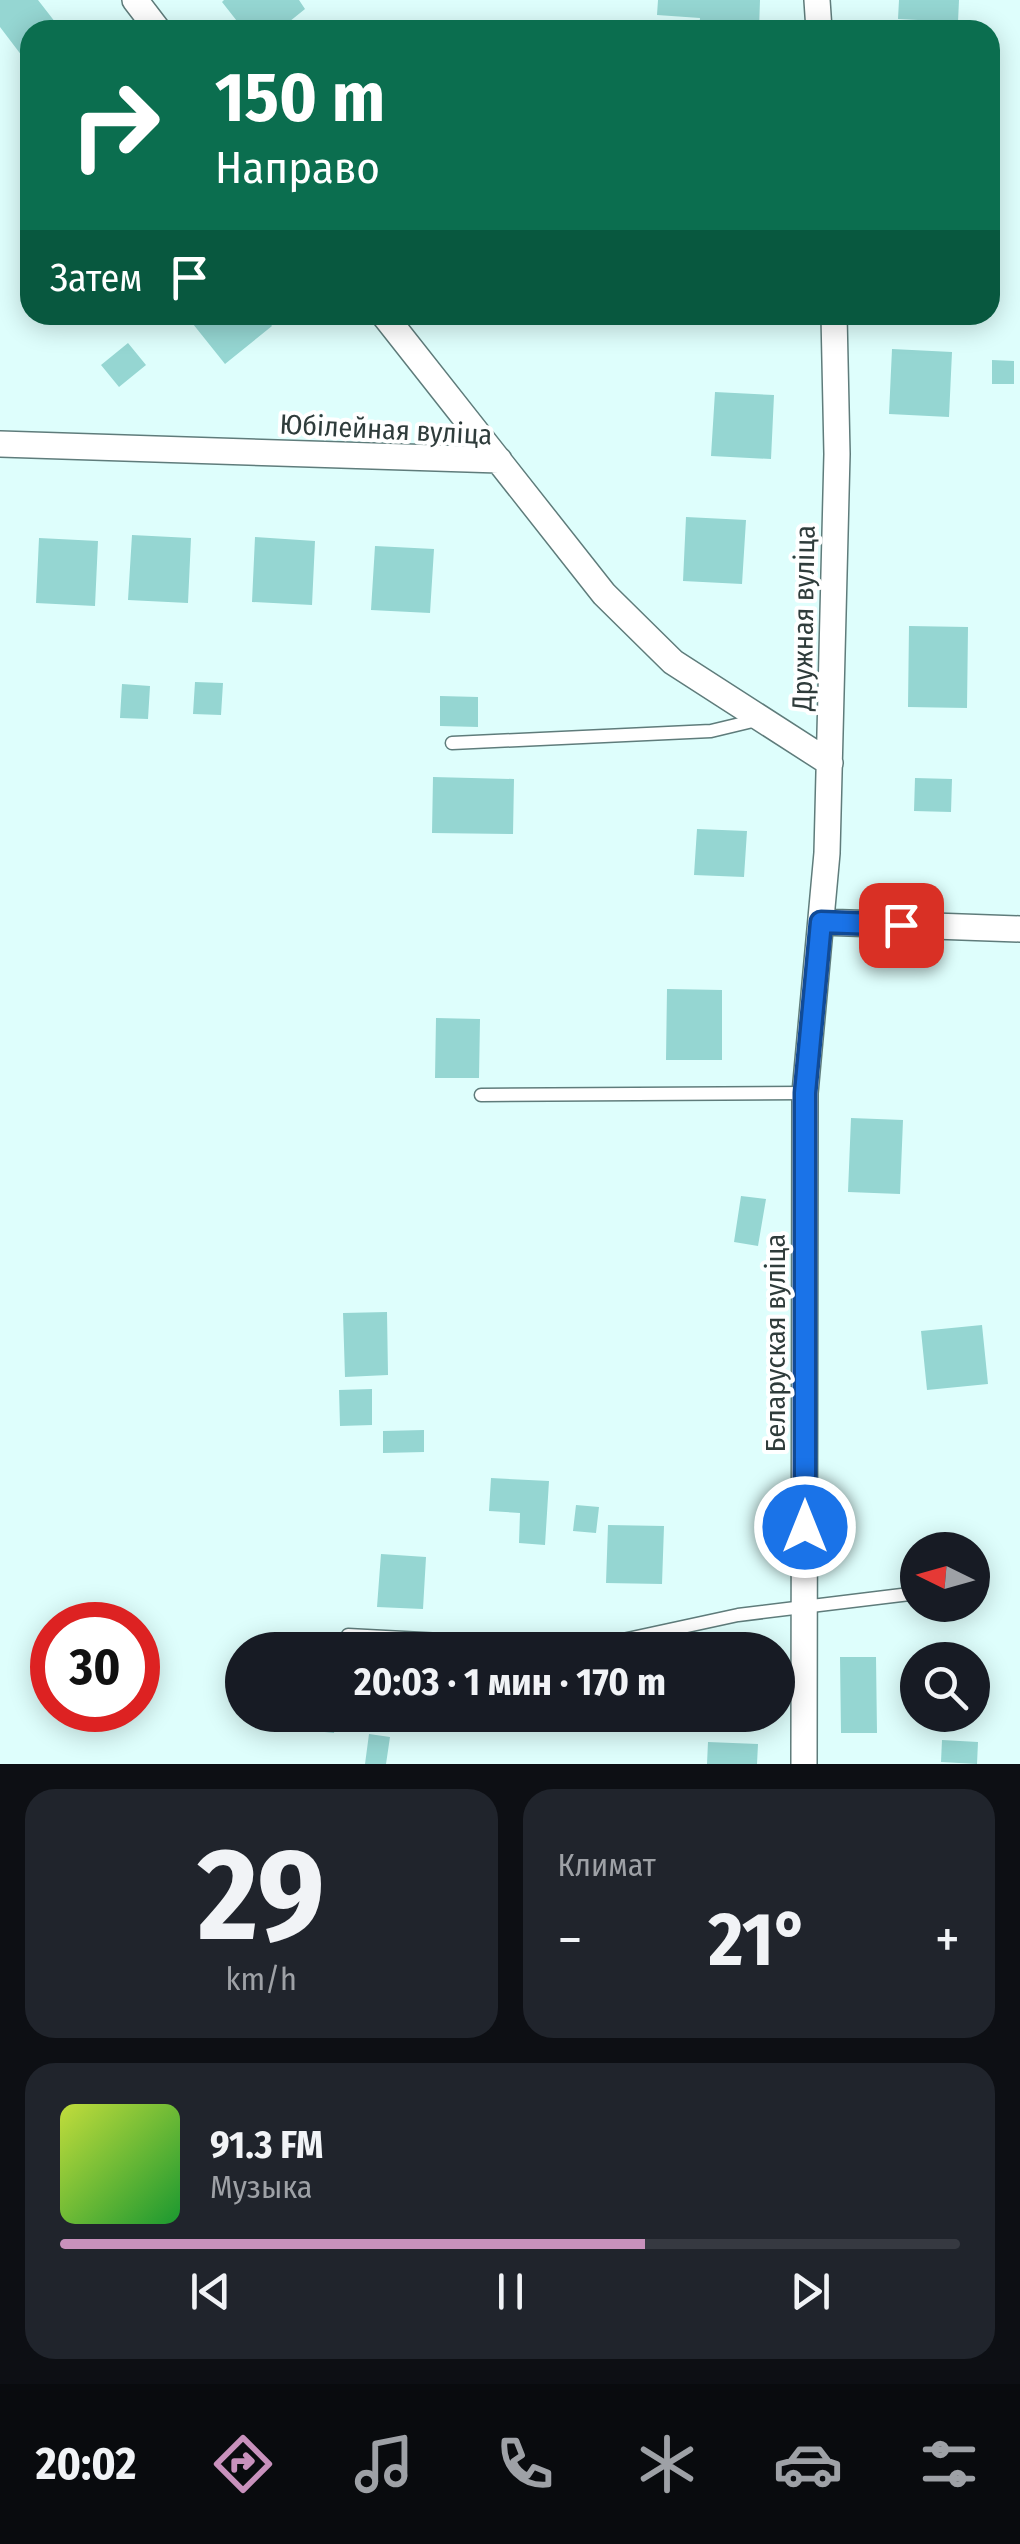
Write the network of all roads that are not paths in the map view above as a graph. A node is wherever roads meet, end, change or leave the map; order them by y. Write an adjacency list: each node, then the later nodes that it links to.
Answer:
1 (135, 0): 2 (street)
2 (150, 20)
3 (392, 325): 6 (street)
4 (834, 325): 9 (street, Дружная вуліца)
5 (0, 444): 6 (street, Юбілейная вуліца)
6 (499, 460): 7 (street, Юбілейная вуліца)
7 (764, 718): 8 (lane); 9 (street, Юбілейная вуліца)
8 (452, 743)
9 (830, 762): 10 (street, Дружная вуліца)
10 (821, 922): 11 (street); 12 (street, Беларуская вуліца)
11 (1020, 929)
12 (805, 1093): 13 (lane); 15 (street, Беларуская вуліца)
13 (481, 1095)
14 (900, 1594): 15 (lane)
15 (805, 1606): 16 (lane); 17 (street, Беларуская вуліца)
16 (662, 1632)
17 (804, 1764)

